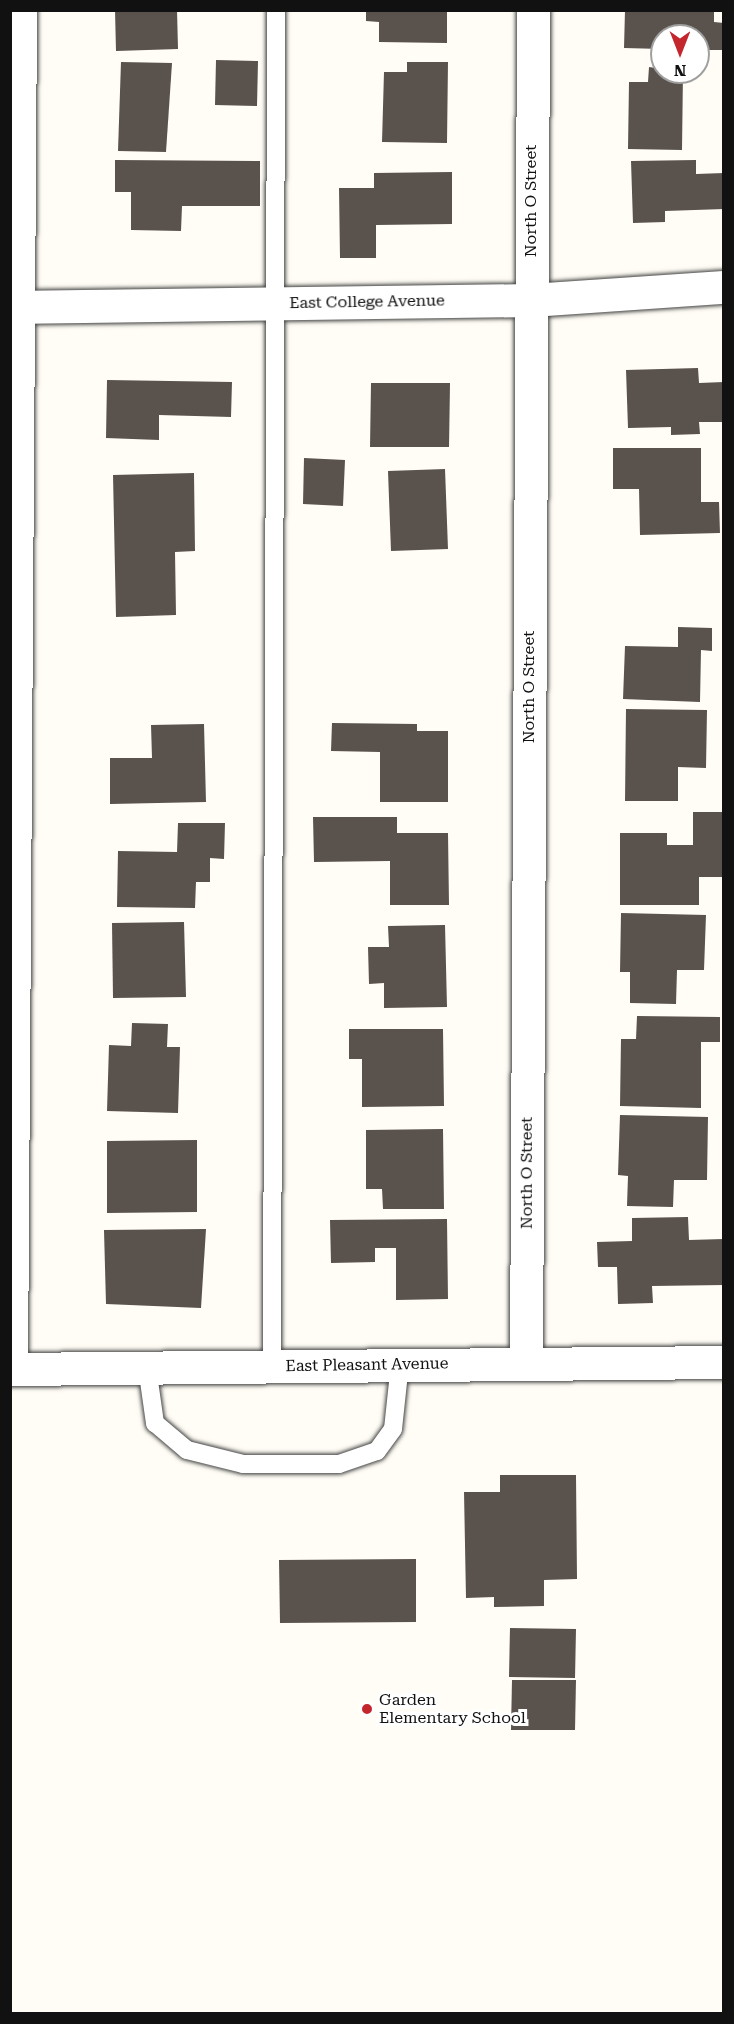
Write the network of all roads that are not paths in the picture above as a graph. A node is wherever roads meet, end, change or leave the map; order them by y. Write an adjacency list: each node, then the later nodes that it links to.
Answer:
1 (20, 10): 7 (street)
2 (276, 10): 6 (lane)
3 (533, 10): 5 (street, North O Street)
4 (723, 287): 5 (street, East College Avenue)
5 (531, 300): 6 (street, East College Avenue); 9 (street, North O Street)
6 (274, 304): 7 (street, East College Avenue); 11 (lane)
7 (15, 307): 13 (street)
8 (723, 1362): 9 (street, East Pleasant Avenue)
9 (526, 1363): 10 (street, East Pleasant Avenue)
10 (400, 1364): 11 (street, East Pleasant Avenue); 12 (lane)
11 (272, 1366): 12 (street, East Pleasant Avenue)
12 (147, 1367): 13 (street, East Pleasant Avenue)
13 (11, 1369)

